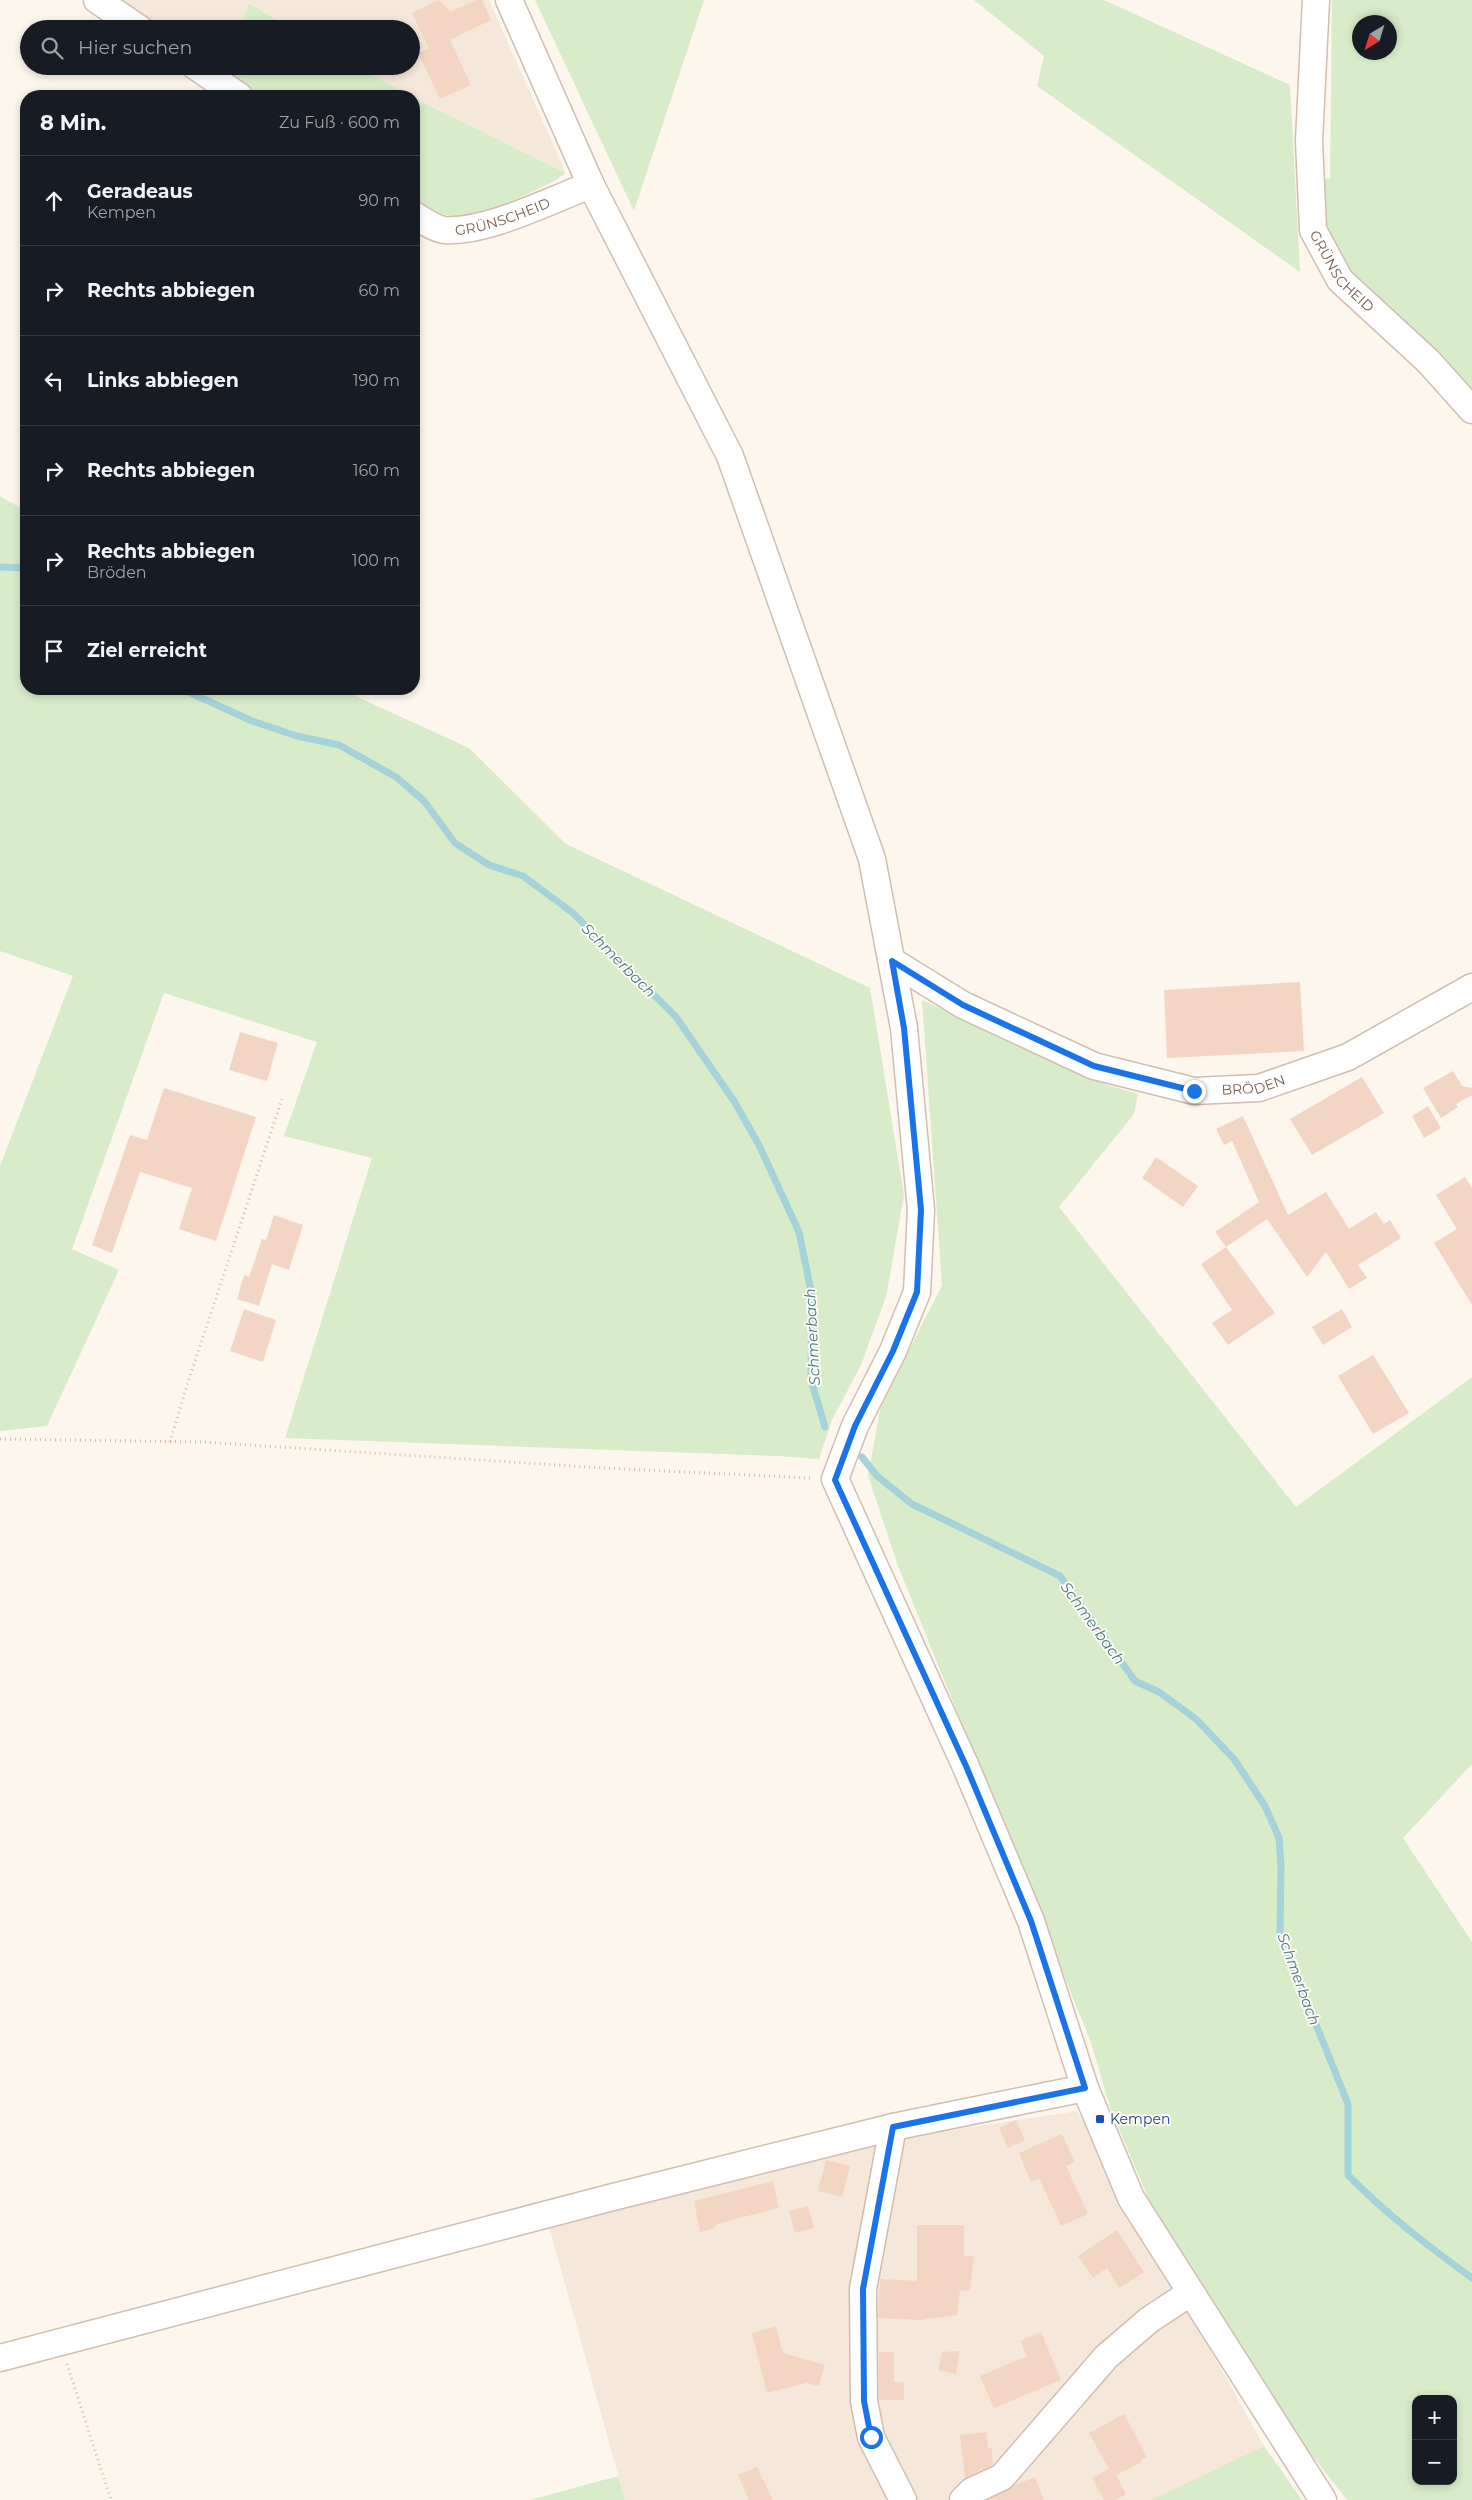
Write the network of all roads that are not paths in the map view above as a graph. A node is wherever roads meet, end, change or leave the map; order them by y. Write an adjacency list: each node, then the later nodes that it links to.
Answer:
1 (97, 0): 4 (street)
2 (509, 0): 7 (street)
3 (1316, 0): 9 (street, GRÜNSCHEID)
4 (127, 20)
5 (208, 75): 6 (street)
6 (230, 90)
7 (591, 185): 8 (street, GRÜNSCHEID); 10 (street)
8 (420, 218)
9 (1472, 410)
10 (892, 961): 11 (street, BRÖDEN); 12 (street)
11 (1472, 987)
12 (1085, 2088): 13 (street); 14 (street)
13 (893, 2127): 15 (street); 16 (street)
14 (1190, 2293): 17 (street); 18 (street)
15 (0, 2358)
16 (903, 2500)
17 (963, 2500)
18 (1323, 2500)

